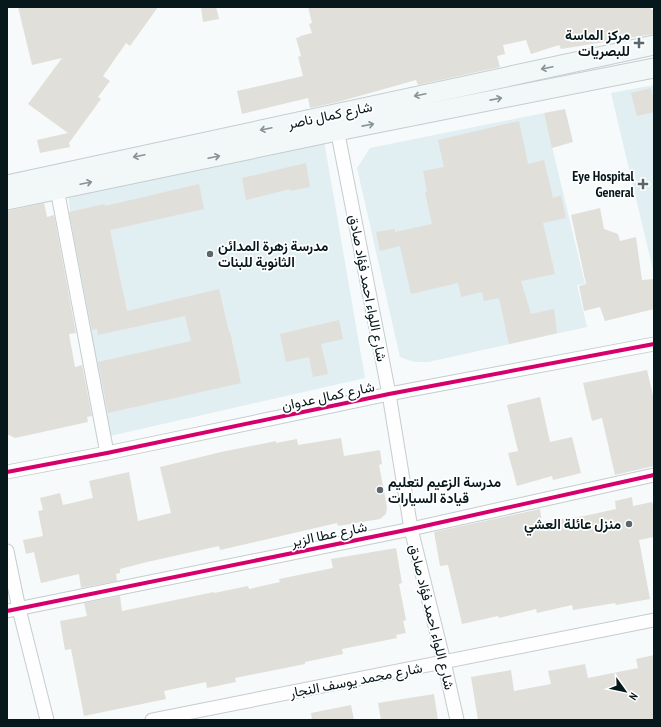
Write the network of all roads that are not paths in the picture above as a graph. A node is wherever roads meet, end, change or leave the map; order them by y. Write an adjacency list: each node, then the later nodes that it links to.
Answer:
1 (654, 45): 3 (main road, شارع كمال ناصر, one-way to 3)
2 (654, 68): 3 (main road, شارع كمال ناصر, one-way to 2)
3 (336, 122): 4 (main road, شارع كمال ناصر, one-way to 4); 5 (main road, شارع كمال ناصر, one-way to 3); 8 (street, شارع اللواء احمد فؤاد صادق)
4 (7, 185)
5 (57, 189): 6 (main road, شارع كمال ناصر); 9 (street)
6 (7, 200)
7 (654, 344): 8 (street, شارع كمال عدوان)
8 (389, 394): 9 (street, شارع كمال عدوان); 12 (street, شارع اللواء احمد فؤاد صادق)
9 (107, 453): 10 (street, شارع كمال عدوان)
10 (7, 472)
11 (654, 475): 12 (street, شارع عطا الزير)
12 (411, 529): 14 (street, شارع عطا الزير); 16 (street, شارع اللواء احمد فؤاد صادق)
13 (7, 551): 14 (street)
14 (13, 610): 17 (street)
15 (654, 620): 16 (street, شارع محمد يوسف النجار)
16 (444, 662): 18 (street, شارع محمد يوسف النجار); 19 (street, شارع اللواء احمد فؤاد صادق)
17 (47, 720)
18 (152, 720)
19 (457, 720)

